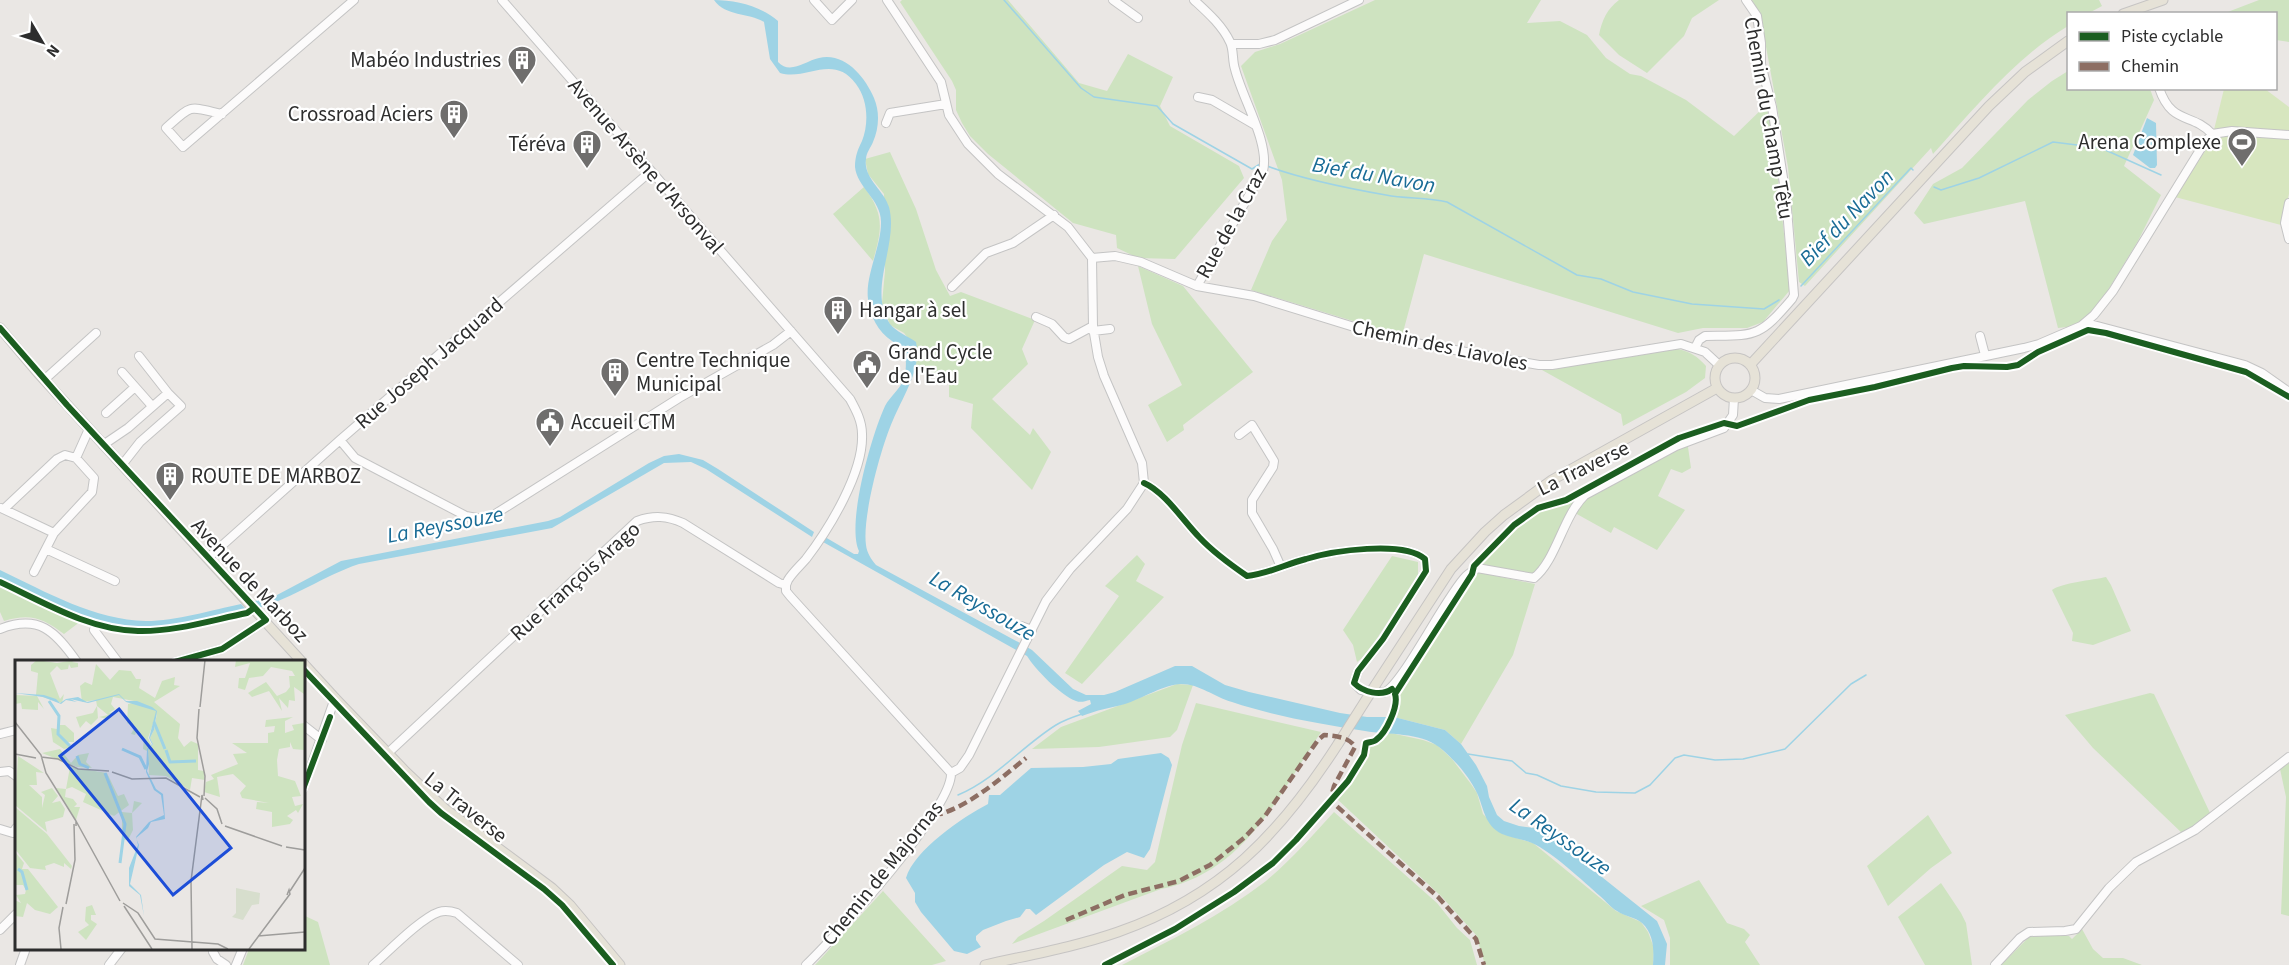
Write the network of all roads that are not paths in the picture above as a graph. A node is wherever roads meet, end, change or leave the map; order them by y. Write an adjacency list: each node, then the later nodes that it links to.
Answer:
1 (354, 0): 18 (street)
2 (502, 0): 23 (street, Avenue Arsène d'Arsonval)
3 (814, 0): 4 (street)
4 (852, 0)
5 (887, 0): 17 (street)
6 (1113, 0): 12 (street)
7 (1194, 0): 14 (street, Rue de la Craz)
8 (1359, 0): 14 (street)
9 (1746, 0): 38 (street, Chemin du Champ Têtu)
10 (2163, 0): 11 (main road)
11 (2129, 12)
12 (1138, 18)
13 (2067, 42): 42 (main road)
14 (1231, 44): 20 (street, Rue de la Craz)
15 (2160, 90): 21 (street)
16 (1198, 97): 20 (street)
17 (946, 104): 19 (street); 25 (street)
18 (222, 114): 18 (street)
19 (886, 123)
20 (1255, 125): 28 (street, Rue de la Craz)
21 (2212, 134): 22 (street); 31 (street)
22 (2289, 135)
23 (651, 171): 35 (street, Avenue Arsène d'Arsonval); 55 (street, Rue Joseph Jacquard)
24 (2289, 203): 26 (street)
25 (1054, 215): 27 (street); 29 (street)
26 (2289, 239)
27 (1092, 258): 28 (street, Chemin des Liavoles); 33 (street)
28 (1197, 286): 38 (street, Chemin des Liavoles)
29 (952, 287)
30 (1036, 317): 33 (street)
31 (2086, 323): 39 (street); 48 (street)
32 (0, 328): 44 (main road, Avenue de Marboz)
33 (1093, 329): 34 (street); 59 (street)
34 (1110, 329)
35 (790, 332): 55 (street); 67 (street, Avenue Arsène d'Arsonval)
36 (96, 333): 44 (street)
37 (1980, 336): 39 (street)
38 (1695, 348): 41 (street, Chemin des Liavoles)
39 (1985, 355): 47 (street)
40 (139, 356): 49 (street)
41 (1719, 364): 42 (main road); 46 (main road)
42 (1750, 365): 47 (main road)
43 (122, 372): 45 (street)
44 (44, 380): 53 (main road, Avenue de Marboz)
45 (135, 387): 51 (street); 52 (street)
46 (1717, 388): 50 (main road); 105 (main road, bridge)
47 (1751, 390): 50 (main road)
48 (2289, 392)
49 (168, 393): 51 (street); 58 (street)
50 (1734, 398): 64 (street)
51 (152, 406): 56 (street)
52 (106, 413)
53 (89, 429): 56 (main road, Avenue de Marboz); 57 (street)
54 (1239, 435): 64 (street)
55 (340, 440): 63 (street, Rue Joseph Jacquard)
56 (103, 445): 58 (main road, Avenue de Marboz)
57 (76, 458): 60 (street); 61 (street)
58 (122, 465): 63 (main road, Avenue de Marboz)
59 (1144, 483): 64 (street); 72 (street, Chemin de Majornas)
60 (2, 509): 61 (street)
61 (54, 533): 62 (street)
62 (46, 549): 65 (street); 66 (street)
63 (208, 558): 68 (main road, Avenue de Marboz)
64 (1281, 567)
65 (34, 572)
66 (115, 580)
67 (786, 585): 83 (street, Rue François Arago); 86 (street, Rue François Arago)
68 (266, 620): 75 (street); 76 (main road, Avenue de Marboz)
69 (1021, 626): 72 (street)
70 (0, 629): 73 (street)
71 (94, 630): 74 (street)
72 (1032, 630): 86 (street, Chemin de Majornas)
73 (75, 660)
74 (116, 660)
75 (183, 660)
76 (301, 660)
77 (304, 663): 78 (main road, Avenue de Marboz)
78 (335, 698): 82 (street); 83 (main road, Avenue de Marboz)
79 (304, 726): 82 (street)
80 (15, 730): 81 (street)
81 (0, 734)
82 (322, 740): 88 (street)
83 (388, 753): 103 (main road, Avenue de Marboz)
84 (2289, 757): 106 (street)
85 (0, 772): 87 (street)
86 (951, 773): 104 (street, Chemin de Majornas)
87 (15, 775)
88 (304, 786)
89 (0, 829): 90 (street)
90 (15, 830)
91 (15, 915): 92 (street)
92 (0, 930)
93 (120, 950): 98 (street)
94 (242, 950): 100 (street)
95 (25, 951): 97 (street)
96 (213, 952): 99 (street)
97 (20, 965)
98 (109, 965)
99 (226, 965)
100 (236, 965)
101 (373, 965): 102 (street)
102 (518, 965)
103 (619, 965)
104 (806, 965)
105 (985, 965)
106 (1995, 965)

